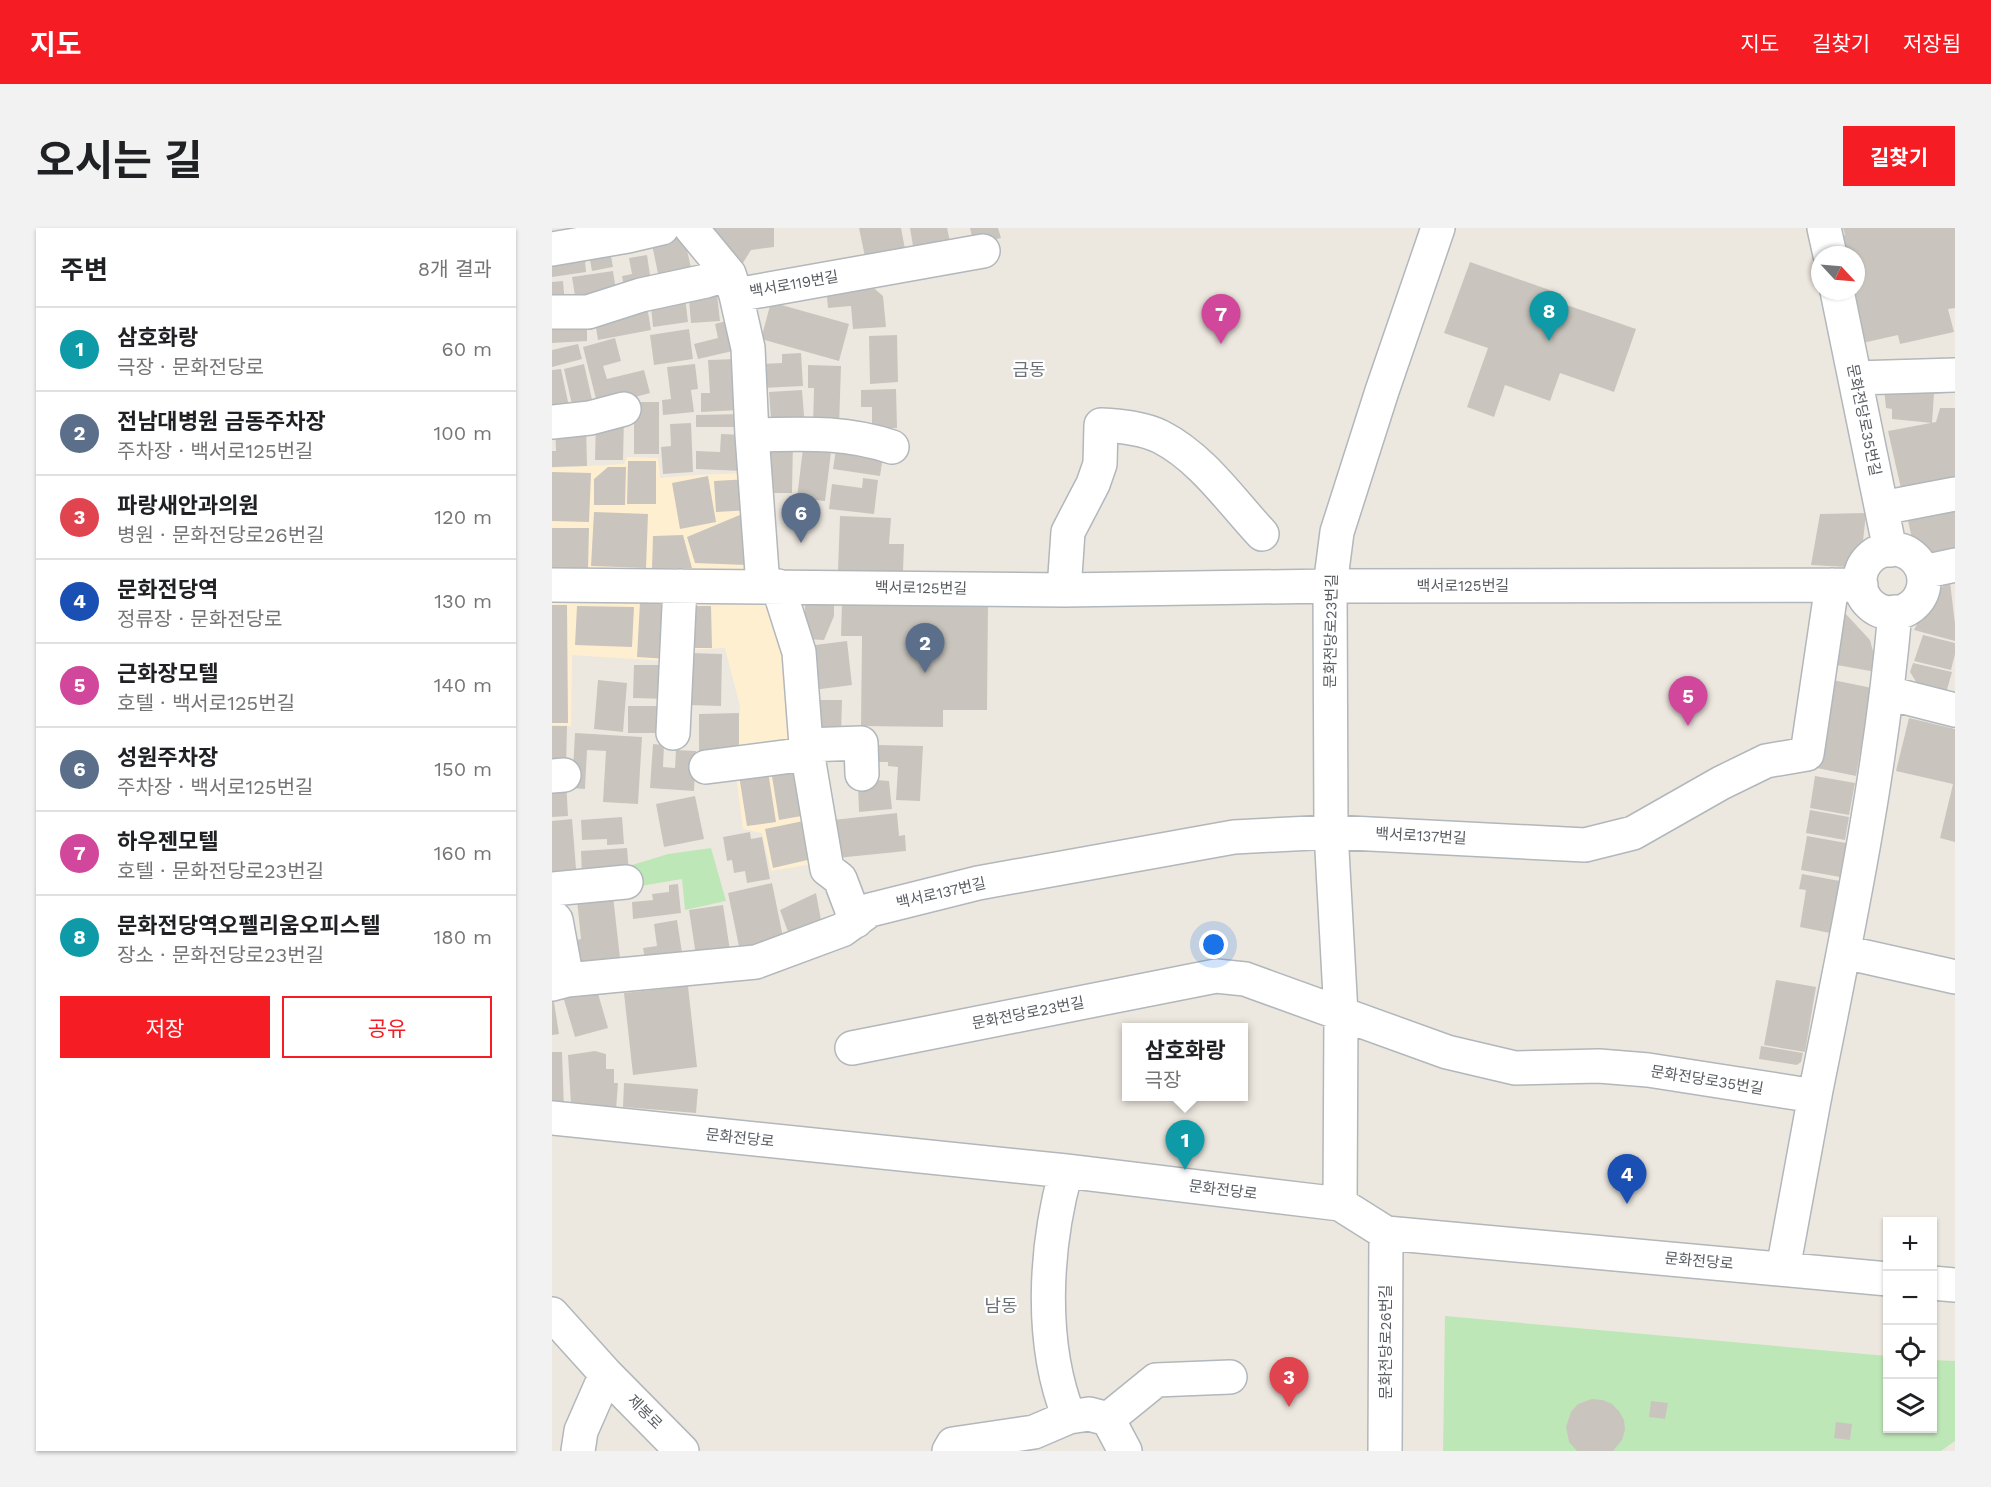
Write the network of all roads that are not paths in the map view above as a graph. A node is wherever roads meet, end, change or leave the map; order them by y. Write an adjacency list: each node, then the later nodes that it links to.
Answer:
1 (691, 228): 8 (street)
2 (1438, 228): 27 (street, 문화전당로23번길)
3 (1824, 228): 5 (street)
4 (655, 229): 6 (street)
5 (1828, 246)
6 (552, 249)
7 (983, 250): 8 (street, 백서로119번길)
8 (733, 284): 10 (street, 백서로119번길); 15 (street)
9 (1839, 300): 12 (street, 문화전당로35번길)
10 (552, 312)
11 (1955, 375): 12 (street)
12 (1855, 378): 18 (street, 문화전당로35번길)
13 (624, 409): 14 (street)
14 (552, 422)
15 (752, 435): 16 (street); 26 (street)
16 (892, 447)
17 (1955, 495): 18 (street)
18 (1882, 508): 20 (street, 문화전당로35번길)
19 (1262, 534): 28 (street)
20 (1890, 550): 22 (street); 24 (street)
21 (1955, 565): 22 (street)
22 (1923, 572): 29 (street)
23 (552, 585): 25 (street, 백서로125번길)
24 (1847, 585): 27 (street, 백서로125번길); 29 (street); 36 (street, 백서로137번길)
25 (680, 586): 26 (street, 백서로125번길); 32 (street)
26 (770, 586): 28 (street, 백서로125번길); 33 (street)
27 (1329, 586): 28 (street, 백서로125번길); 36 (street, 문화전당로23번길)
28 (1064, 590)
29 (1895, 612): 30 (street)
30 (1888, 693): 31 (street); 41 (street)
31 (1955, 710)
32 (673, 733)
33 (806, 749): 34 (street); 35 (street); 40 (street)
34 (706, 767)
35 (861, 774)
36 (1331, 832): 40 (street, 백서로137번길); 44 (street, 문화전당로23번길)
37 (626, 882): 38 (street)
38 (552, 889)
39 (552, 916): 43 (street, 백서로137번길)
40 (856, 921): 43 (street, 백서로137번길)
41 (1844, 952): 42 (street); 47 (street)
42 (1955, 977)
43 (559, 982)
44 (1341, 1014): 45 (street, 문화전당로23번길); 46 (street, 문화전당로23번길); 50 (street, 문화전당로23번길)
45 (852, 1048)
46 (1599, 1066): 47 (street, 문화전당로35번길)
47 (1815, 1096): 52 (street)
48 (552, 1118): 49 (street, 문화전당로)
49 (1066, 1171): 50 (street, 문화전당로); 59 (street)
50 (1340, 1204): 51 (street, 문화전당로)
51 (1386, 1233): 52 (street, 문화전당로); 65 (street, 문화전당로26번길)
52 (1783, 1269): 53 (street, 문화전당로)
53 (1883, 1279)
54 (1937, 1283): 55 (street)
55 (1955, 1285)
56 (552, 1314): 57 (street, 제봉로)
57 (606, 1374): 61 (street); 62 (street, 제봉로)
58 (1230, 1377): 60 (street)
59 (1069, 1417): 60 (street); 63 (street)
60 (1108, 1419): 64 (street)
61 (579, 1451)
62 (682, 1451)
63 (949, 1451)
64 (1125, 1451)
65 (1385, 1451)

